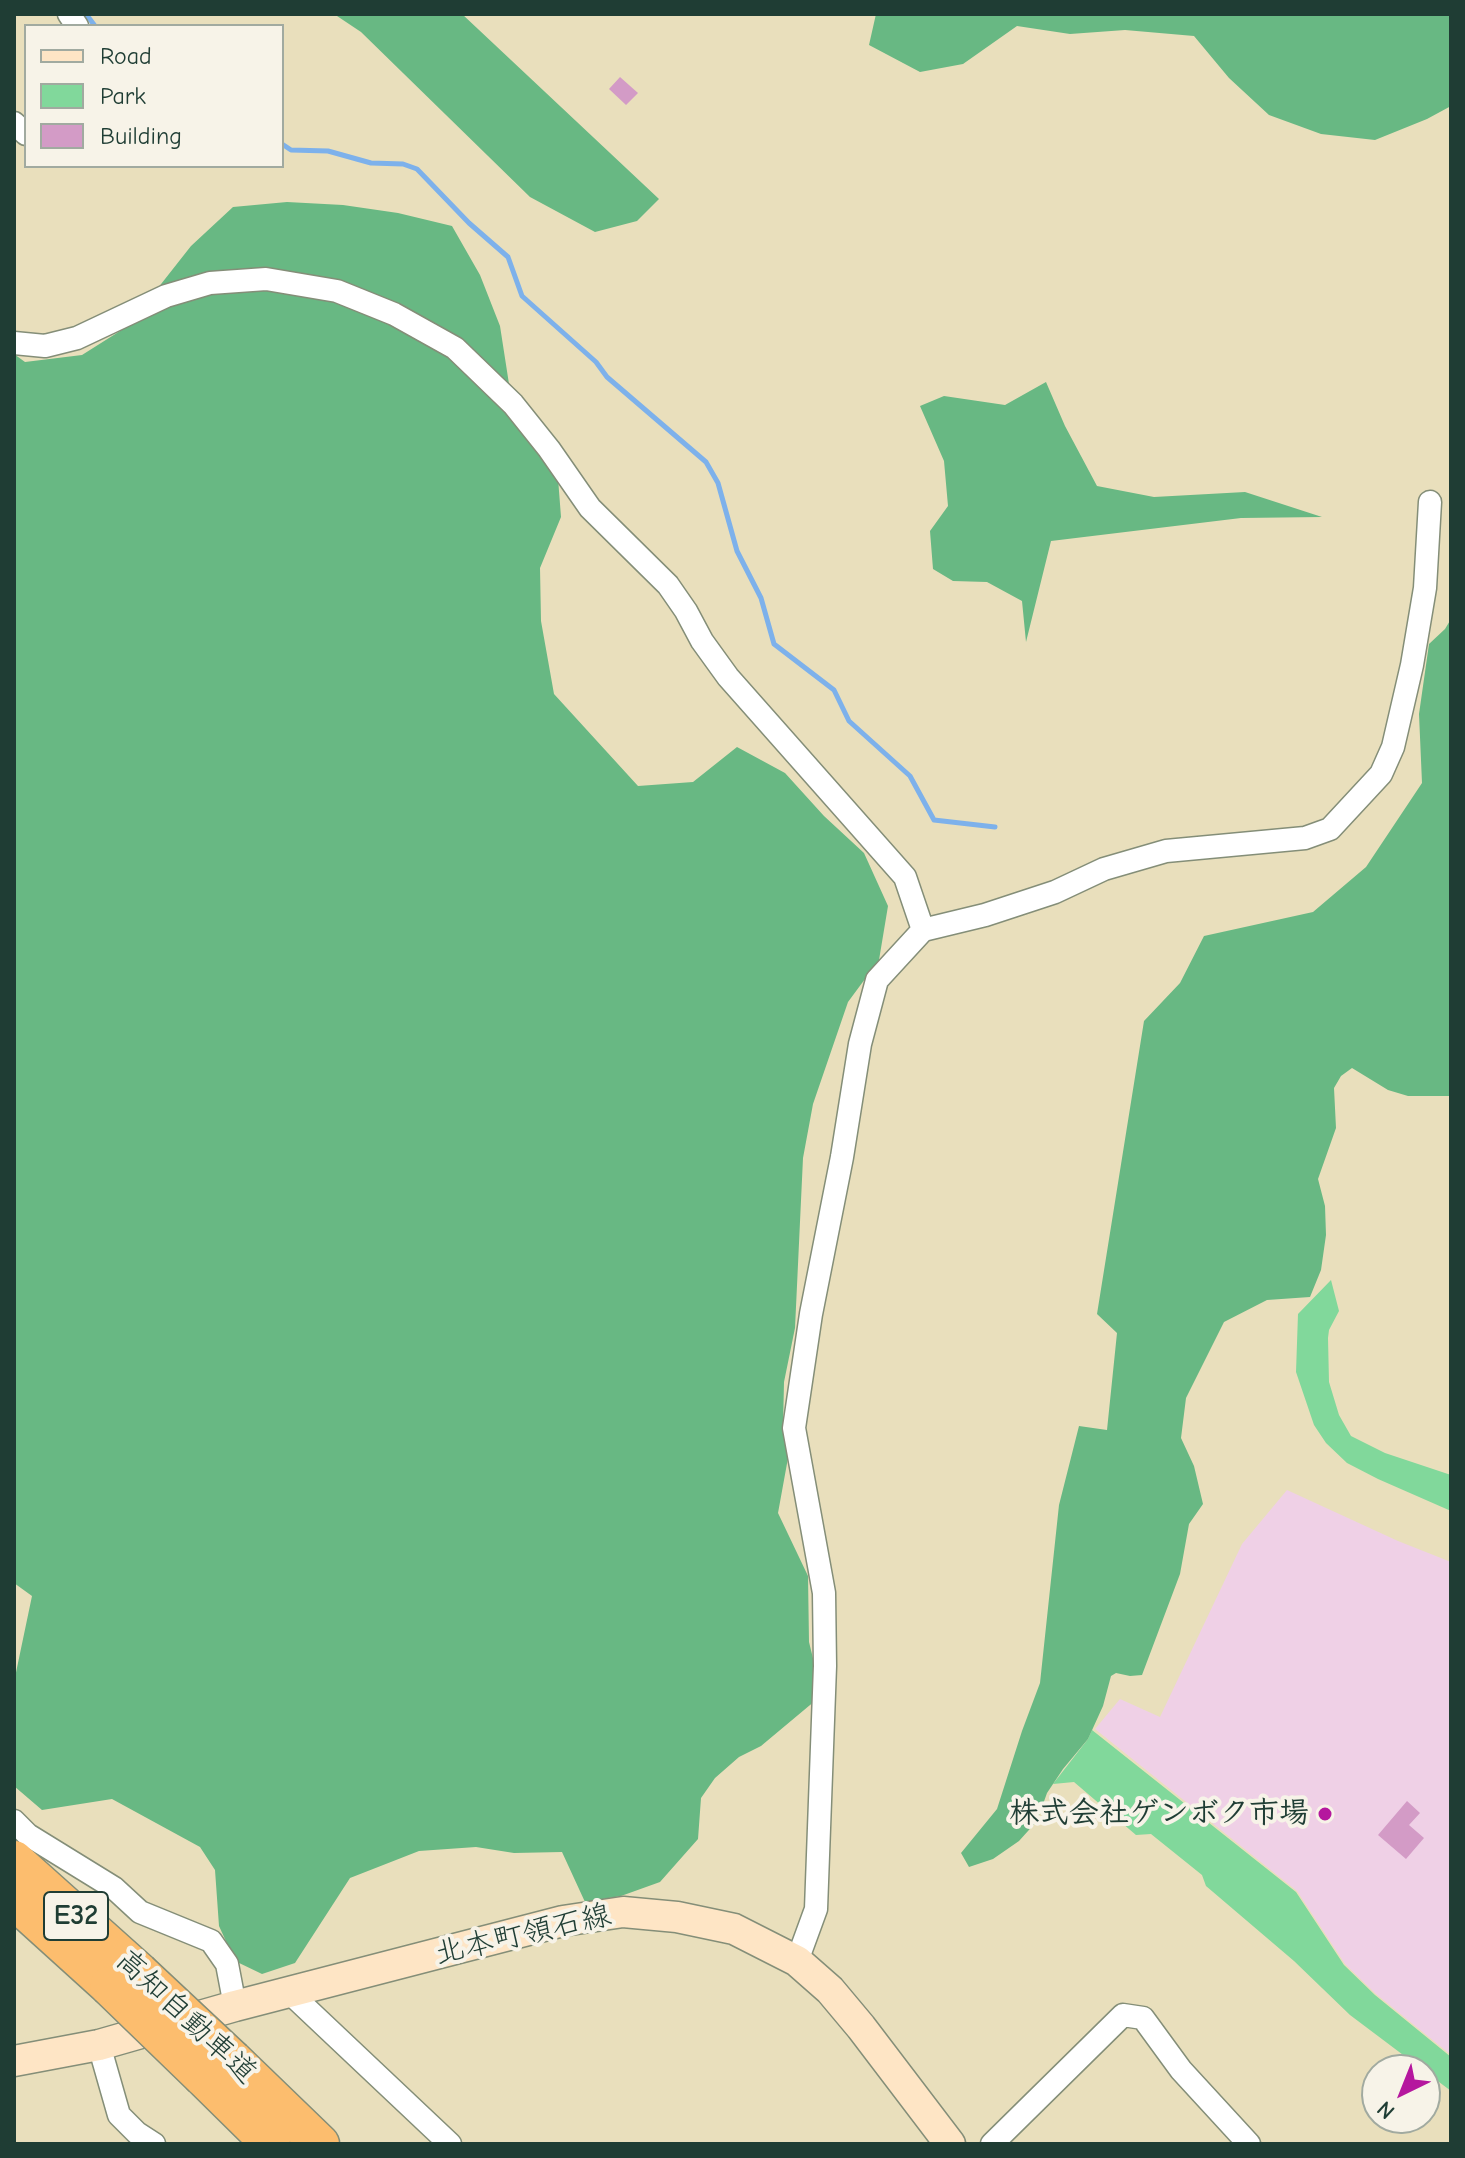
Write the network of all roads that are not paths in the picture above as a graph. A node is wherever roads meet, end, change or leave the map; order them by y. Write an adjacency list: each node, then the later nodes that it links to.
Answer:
1 (14, 343): 3 (street)
2 (1430, 502): 3 (street)
3 (923, 930): 7 (street)
4 (14, 1821): 10 (street)
5 (14, 1860): 8 (highway, 高知自動車道 / E32)
6 (14, 1900): 8 (highway, 高知自動車道 / E32)
7 (797, 1961): 9 (main road, 北本町領石線); 18 (main road, 北本町領石線)
8 (124, 1979): 13 (highway, 高知自動車道 / E32, bridge)
9 (289, 1992): 10 (main road, 北本町領石線); 17 (street)
10 (235, 2006): 11 (main road, 北本町領石線)
11 (99, 2045): 12 (main road, 北本町領石線); 14 (street)
12 (14, 2061)
13 (218, 2068): 15 (highway, 高知自動車道 / E32); 16 (highway, 高知自動車道 / E32)
14 (154, 2144)
15 (271, 2144)
16 (320, 2144)
17 (450, 2144)
18 (950, 2144)
19 (992, 2144): 20 (street)
20 (1249, 2144)

